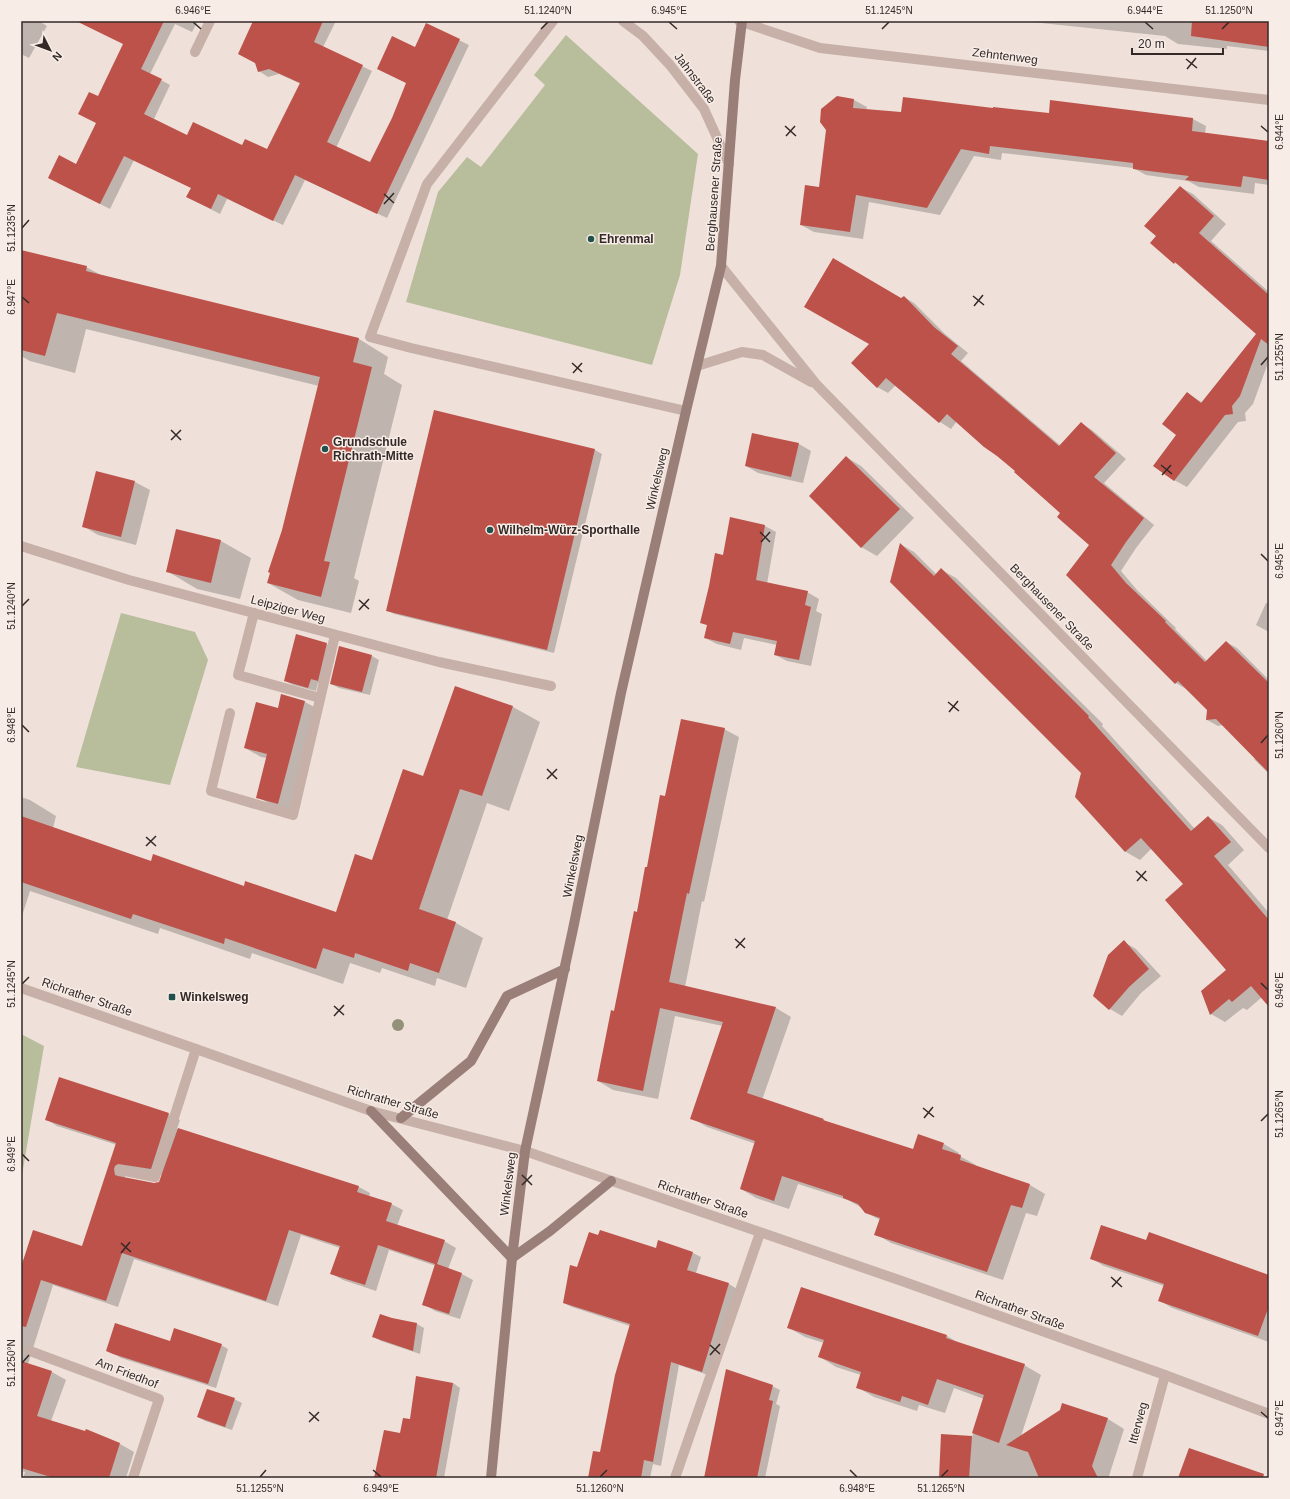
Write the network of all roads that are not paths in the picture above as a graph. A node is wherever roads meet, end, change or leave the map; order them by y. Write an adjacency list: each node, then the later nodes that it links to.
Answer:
1 (210, 21): 5 (street)
2 (553, 21): 11 (street)
3 (623, 21): 7 (street, Jahnstraße)
4 (741, 21): 6 (street, Zehntenweg); 7 (main road, Berghausener Straße)
5 (195, 52)
6 (1269, 100)
7 (729, 164): 8 (main road, Berghausener Straße)
8 (722, 266): 9 (main road, Winkelsweg); 10 (street, Berghausener Straße)
9 (697, 366): 10 (street, Berghausener Straße); 11 (main road, Winkelsweg)
10 (816, 384): 18 (street, Berghausener Straße)
11 (686, 411): 19 (main road, Winkelsweg)
12 (21, 546): 13 (street, Leipziger Weg)
13 (254, 613): 14 (street, Leipziger Weg); 16 (street)
14 (335, 635): 15 (street, Leipziger Weg); 16 (street)
15 (551, 686)
16 (320, 698): 17 (street)
17 (230, 713)
18 (1269, 848)
19 (565, 970): 23 (main road); 24 (main road, Winkelsweg)
20 (21, 988): 21 (street, Richrather Straße)
21 (196, 1049): 22 (street, Richrather Straße); 25 (street)
22 (371, 1111): 23 (street, Richrather Straße); 28 (main road)
23 (401, 1118): 24 (street, Richrather Straße)
24 (525, 1151): 26 (street, Richrather Straße); 28 (main road, Winkelsweg)
25 (120, 1170)
26 (611, 1181): 27 (street, Richrather Straße); 28 (main road)
27 (760, 1233): 30 (street, Richrather Straße); 34 (street)
28 (512, 1258): 33 (main road, Winkelsweg)
29 (30, 1351): 32 (street, Am Friedhof)
30 (1165, 1375): 31 (street, Richrather Straße); 35 (street, Itterweg)
31 (1269, 1414)
32 (133, 1478)
33 (491, 1478)
34 (675, 1478)
35 (1137, 1478)

